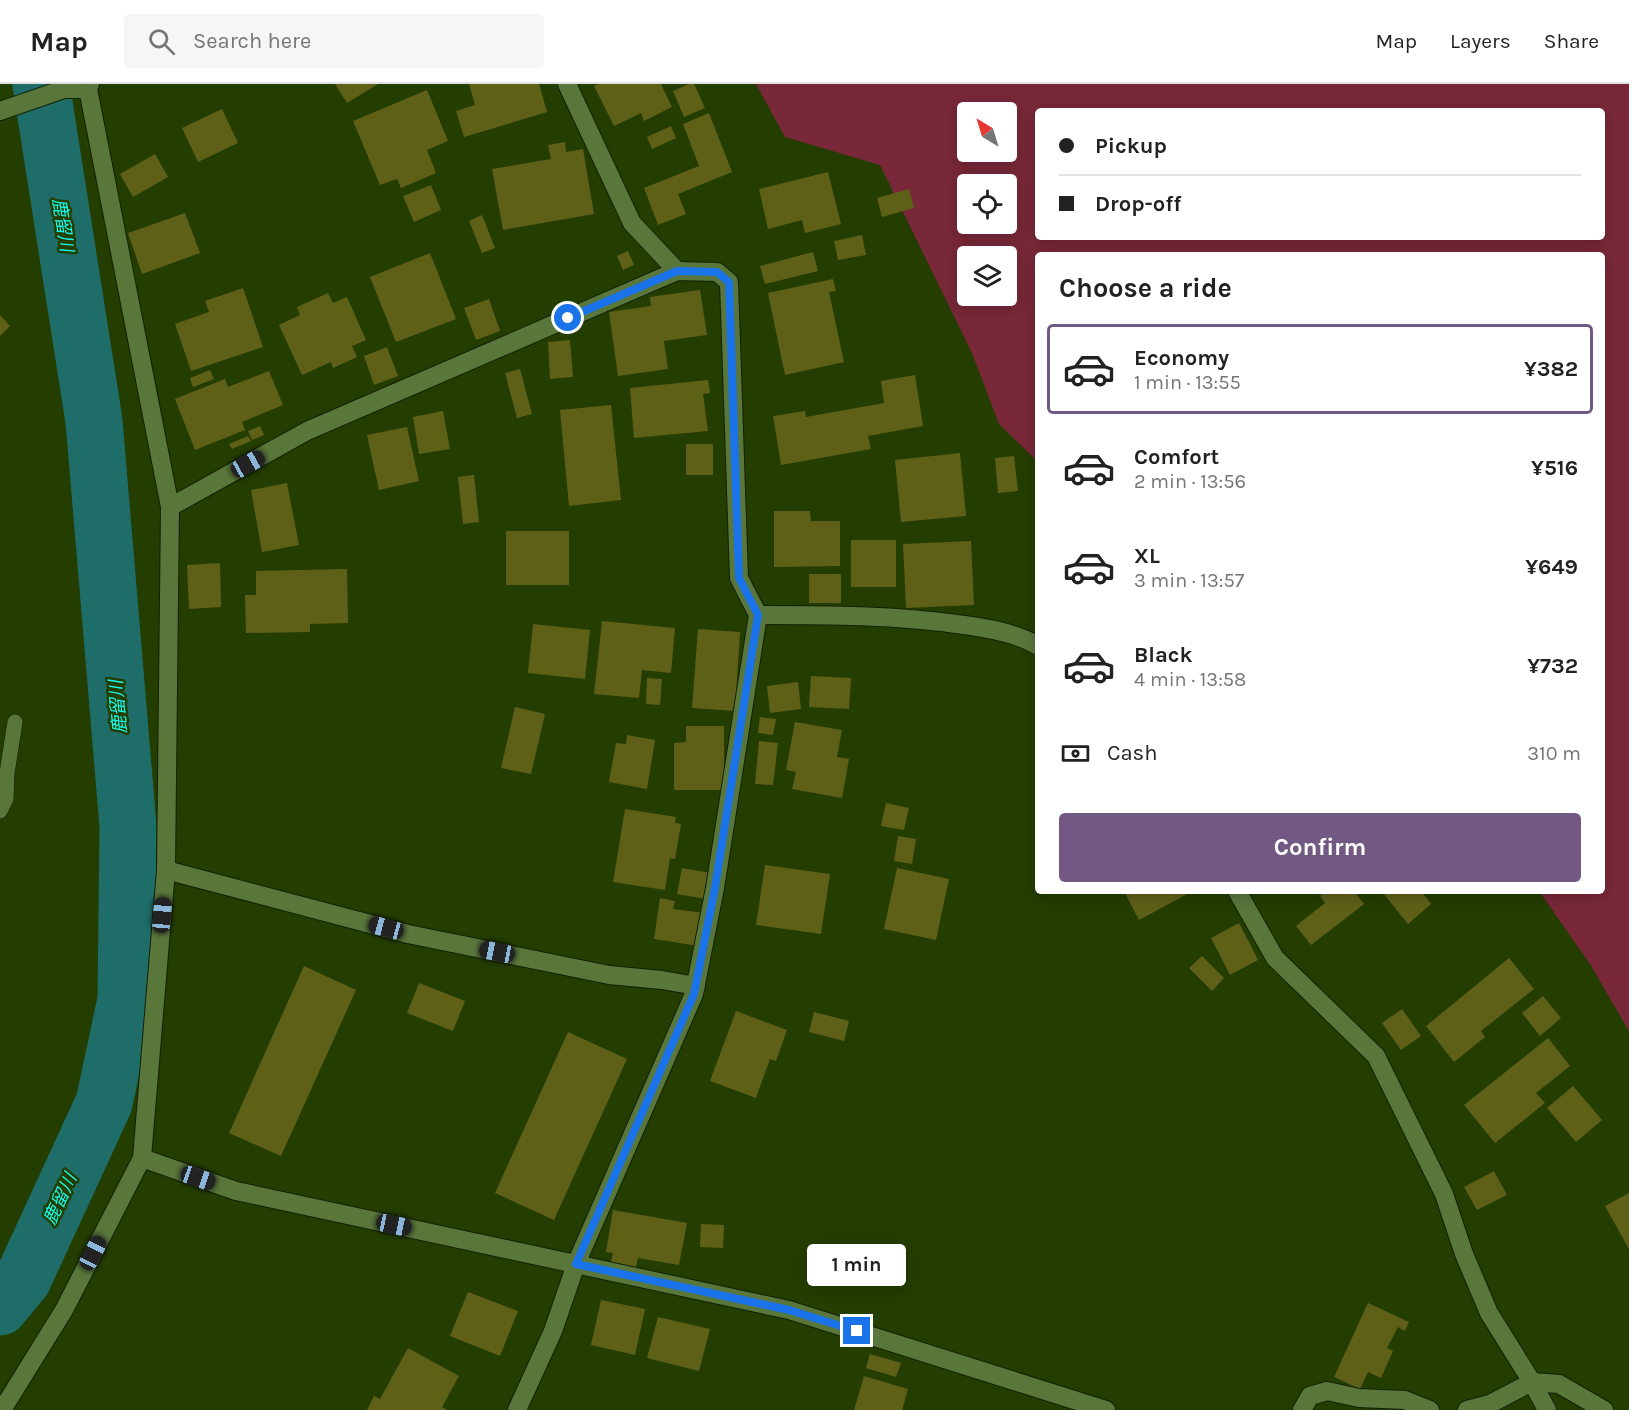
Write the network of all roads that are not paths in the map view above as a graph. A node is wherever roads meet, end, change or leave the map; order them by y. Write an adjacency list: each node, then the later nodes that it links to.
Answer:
1 (567, 84): 4 (street)
2 (89, 86): 3 (street); 5 (street)
3 (1, 110)
4 (677, 271): 5 (street); 6 (street)
5 (170, 507): 11 (street)
6 (758, 615): 7 (street); 13 (street)
7 (1035, 644)
8 (15, 722): 9 (lane)
9 (4, 771): 10 (lane)
10 (0, 811)
11 (166, 870): 13 (street); 14 (street)
12 (1239, 894): 16 (street)
13 (696, 986): 15 (street)
14 (142, 1158): 15 (street); 17 (street)
15 (576, 1264): 18 (street); 19 (street)
16 (1532, 1382): 22 (street); 23 (street); 24 (street)
17 (2, 1410)
18 (517, 1410)
19 (1107, 1410)
20 (1302, 1410): 21 (street)
21 (1430, 1410)
22 (1467, 1410)
23 (1547, 1410)
24 (1604, 1410)

